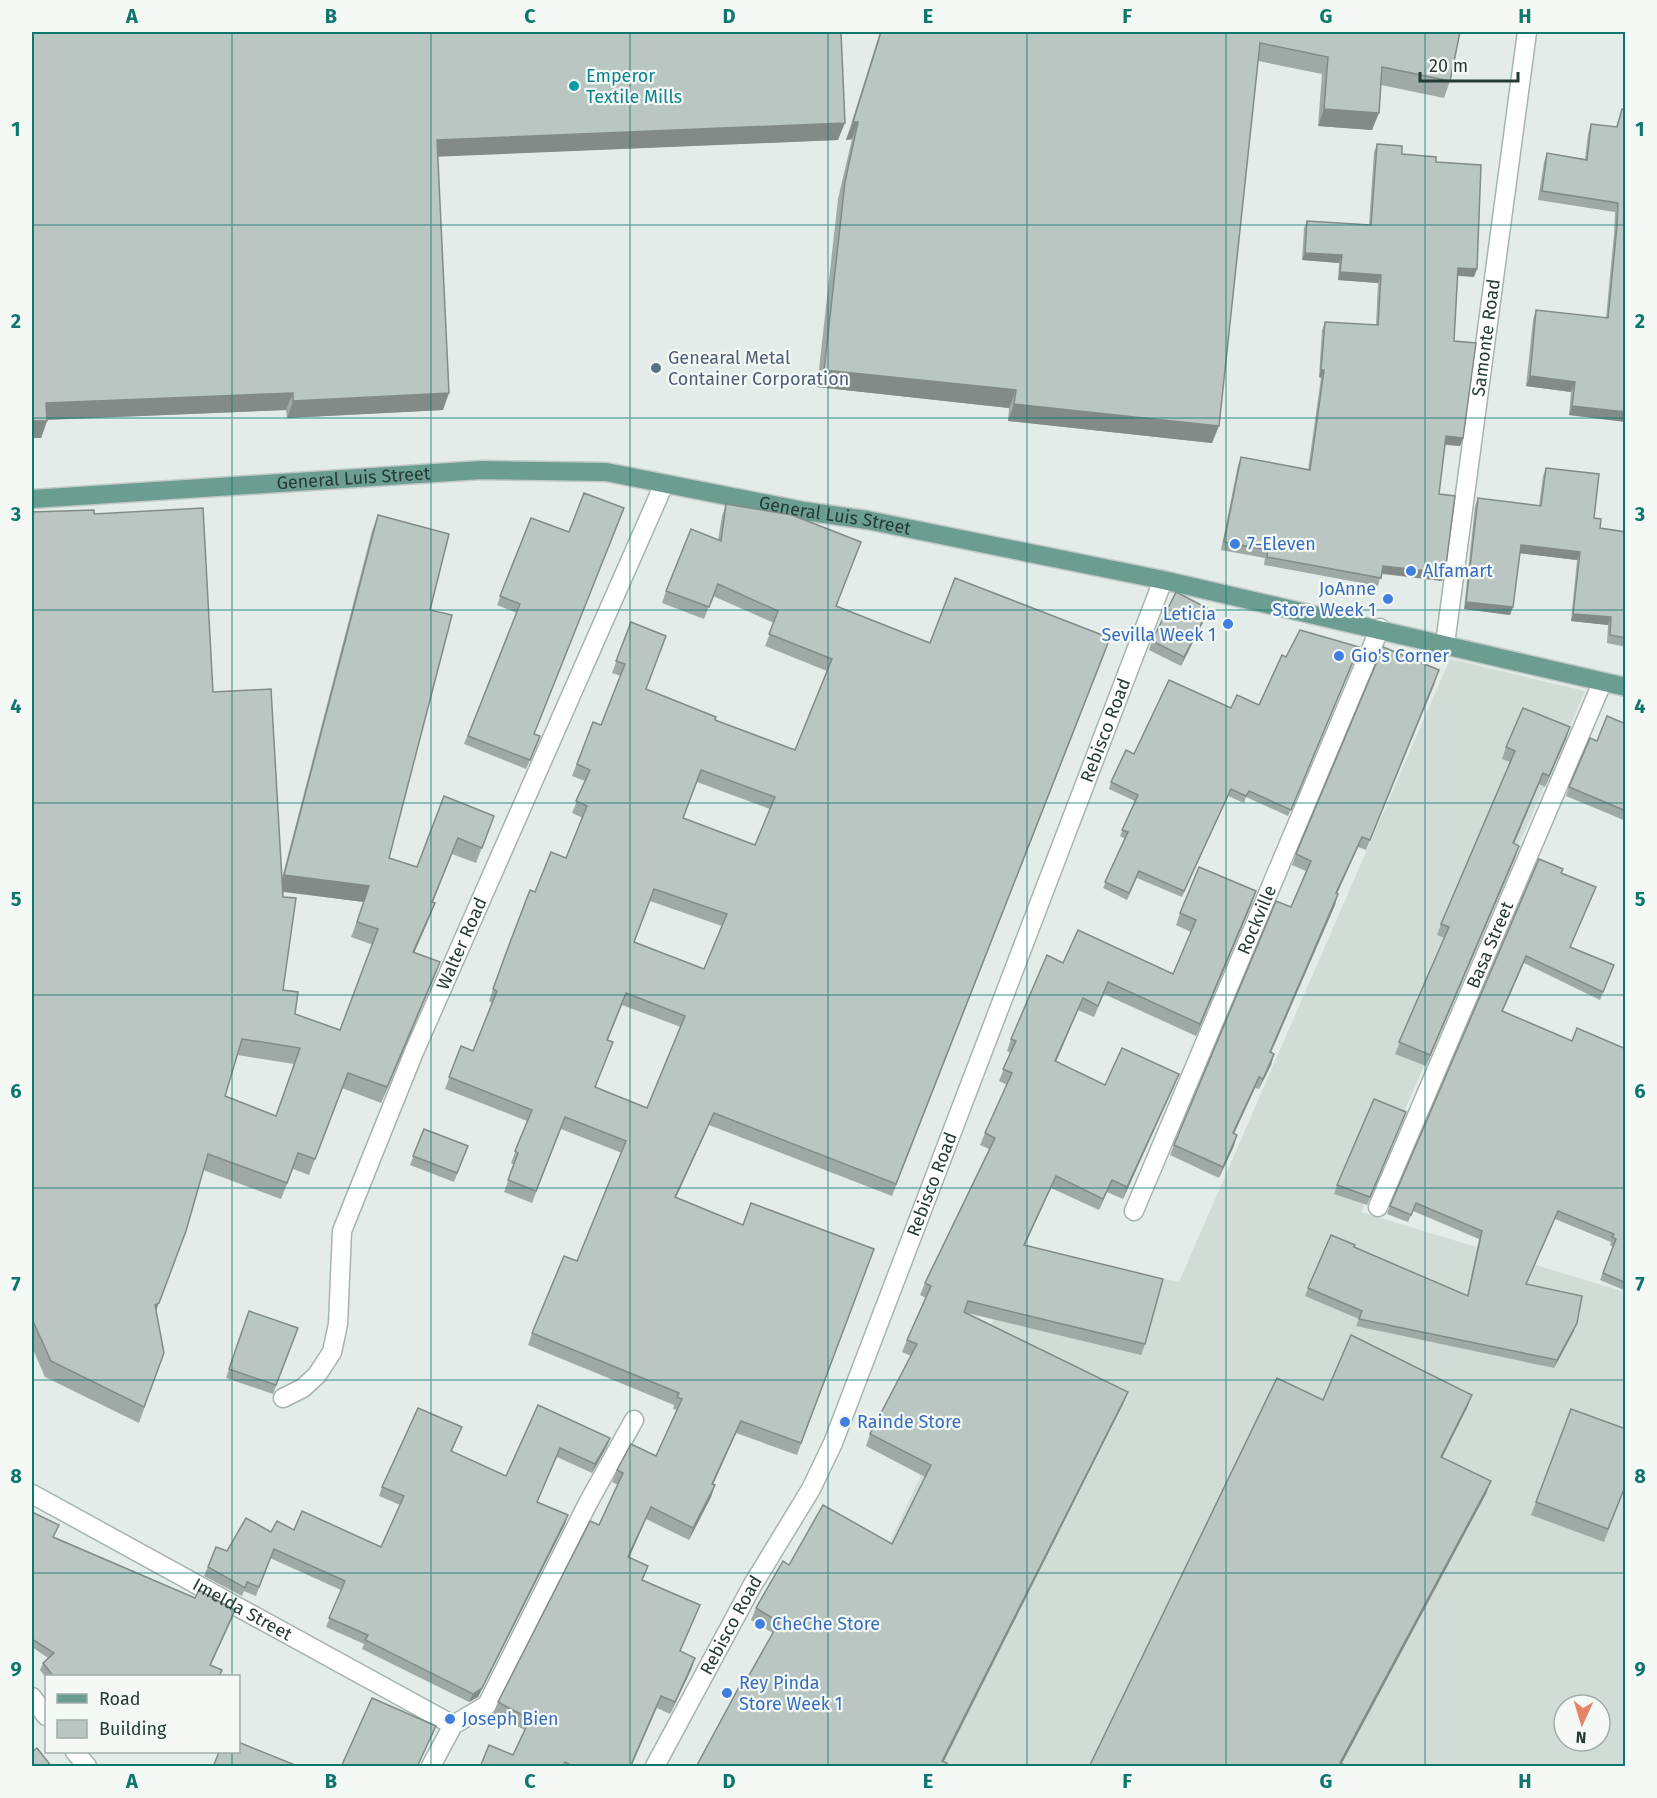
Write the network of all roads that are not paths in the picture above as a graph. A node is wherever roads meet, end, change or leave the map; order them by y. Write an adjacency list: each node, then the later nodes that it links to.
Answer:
1 (1527, 32): 6 (street, Samonte Road)
2 (664, 484): 3 (main road, General Luis Street); 4 (main road, General Luis Street); 11 (street, Walter Road)
3 (32, 499)
4 (1163, 580): 5 (main road, General Luis Street); 20 (street, Rebisco Road)
5 (1380, 628): 6 (main road, General Luis Street); 10 (street, Rockville)
6 (1445, 644): 7 (main road, General Luis Street)
7 (1602, 683): 8 (main road, General Luis Street); 9 (street, Basa Street)
8 (1626, 687)
9 (1378, 1207)
10 (1134, 1211)
11 (283, 1398)
12 (634, 1420): 16 (street)
13 (32, 1494): 16 (street, Imelda Street)
14 (32, 1697): 15 (street)
15 (45, 1715)
16 (453, 1725): 19 (street)
17 (76, 1753): 18 (street)
18 (87, 1767)
19 (431, 1767)
20 (655, 1767)

